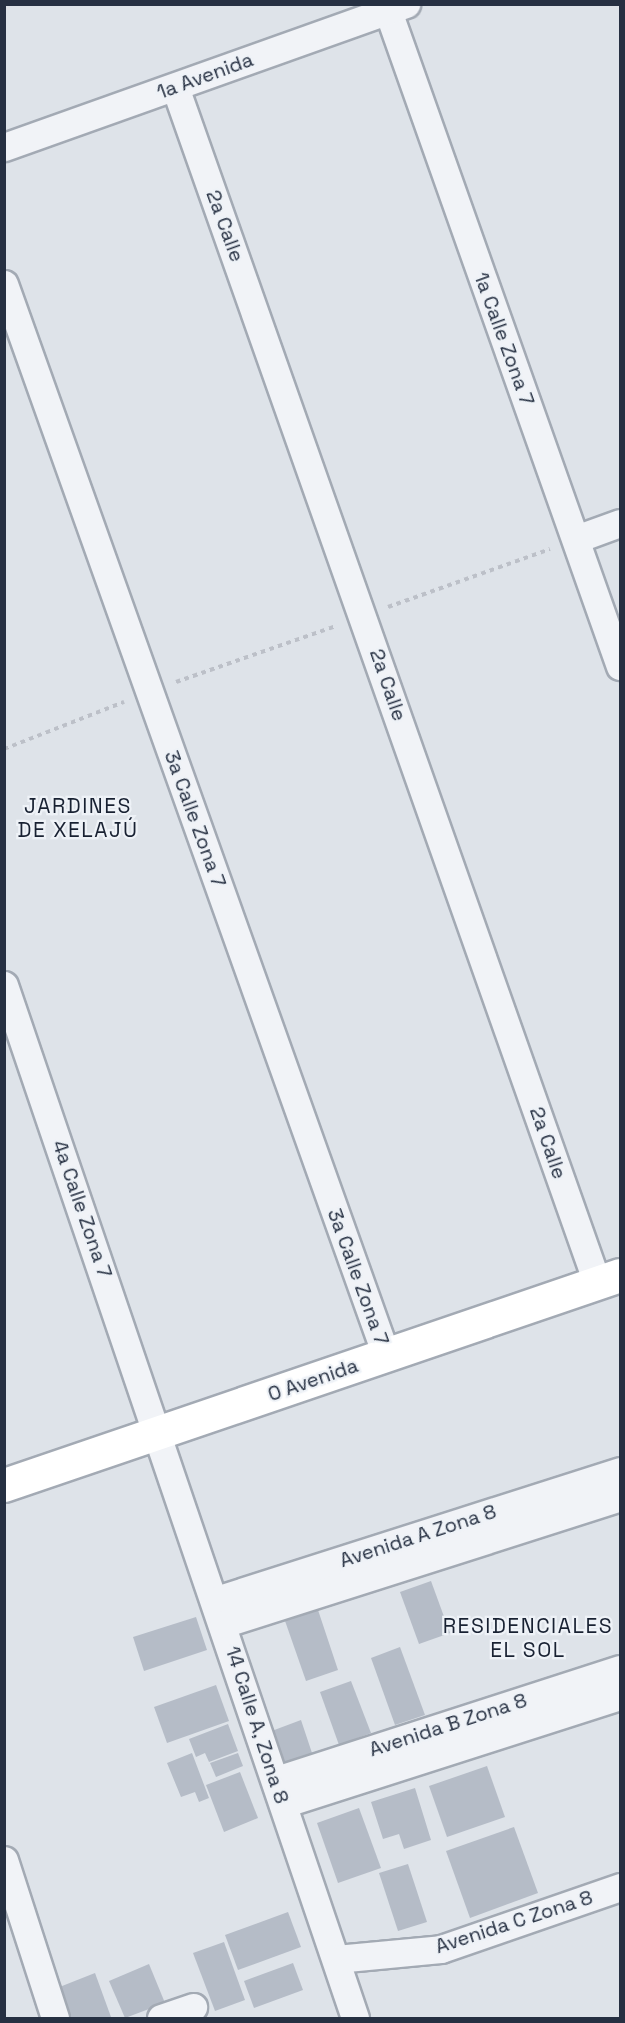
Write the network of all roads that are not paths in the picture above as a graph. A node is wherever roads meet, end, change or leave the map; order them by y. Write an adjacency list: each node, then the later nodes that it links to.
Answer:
1 (397, 8): 2 (street, 1a Avenida); 6 (street, 1a Calle Zona 7)
2 (175, 87): 3 (street, 1a Avenida); 9 (street, 2a Calle)
3 (4, 147)
4 (4, 284): 10 (street, 3a Calle Zona 7)
5 (621, 523): 6 (street)
6 (576, 539): 7 (street, 1a Calle Zona 7)
7 (621, 666)
8 (4, 985): 11 (street, 4a Calle Zona 7)
9 (609, 1279): 10 (street, 0 Avenida)
10 (386, 1355): 11 (street, 0 Avenida)
11 (159, 1432): 13 (street, 0 Avenida); 15 (street, 14 Calle A, Zona 8)
12 (621, 1471): 15 (street, Avenida A Zona 8)
13 (4, 1485)
14 (621, 1497): 15 (street, Avenida A Zona 8)
15 (219, 1612): 18 (street, 14 Calle A, Zona 8)
16 (621, 1669): 18 (street, Avenida B Zona 8)
17 (621, 1696): 18 (street, Avenida B Zona 8)
18 (280, 1792): 21 (street, 14 Calle A, Zona 8)
19 (4, 1860): 23 (street)
20 (621, 1887): 21 (street, Avenida C Zona 8)
21 (336, 1959): 25 (street, 14 Calle A, Zona 8)
22 (193, 2007): 24 (street)
23 (55, 2019)
24 (161, 2019)
25 (355, 2019)

